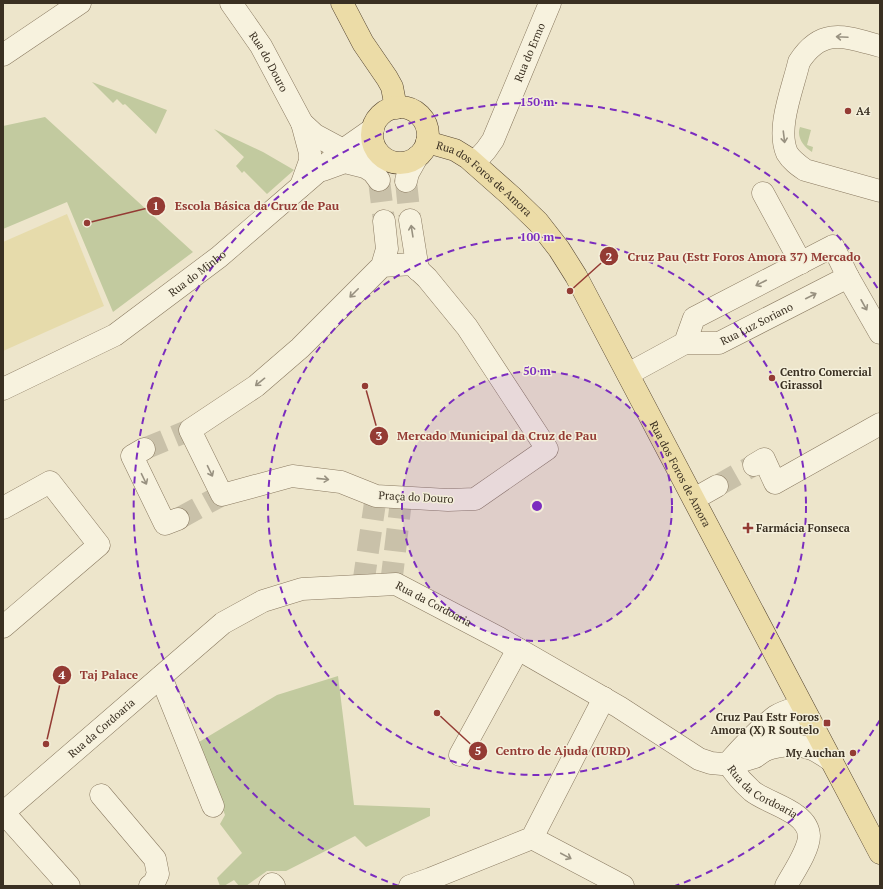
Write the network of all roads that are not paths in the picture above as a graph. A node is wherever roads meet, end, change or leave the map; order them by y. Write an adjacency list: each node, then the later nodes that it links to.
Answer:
1 (80, 3): 6 (street)
2 (232, 3): 8 (street, Rua do Douro)
3 (342, 3): 7 (main road)
4 (550, 3): 13 (street, Rua do Ermo)
5 (880, 46): 17 (street, one-way to 17)
6 (3, 55)
7 (396, 108): 9 (main road); 10 (main road)
8 (302, 123): 12 (street); 16 (street)
9 (373, 129): 11 (main road); 12 (street, Rua do Minho)
10 (422, 150): 11 (main road); 13 (main road, Rua dos Foros de Amora); 15 (street)
11 (378, 153): 12 (street)
12 (344, 156): 14 (street); 16 (street, Rua do Minho)
13 (474, 163): 27 (main road, Rua dos Foros de Amora)
14 (379, 180)
15 (406, 181)
16 (301, 186): 28 (street, Rua do Minho)
17 (880, 191)
18 (763, 193): 21 (street)
19 (410, 220): 23 (street, one-way to 19)
20 (384, 221): 22 (street)
21 (800, 263): 24 (street); 26 (street, one-way to 26)
22 (382, 266): 23 (street, Praça do Douro); 23 (street, Praça do Douro, one-way to 23)
23 (418, 270)
24 (848, 277): 25 (street, one-way to 25); 26 (street, Rua Luz Soriano, one-way to 24)
25 (880, 333)
26 (685, 343): 27 (street)
27 (628, 374): 33 (main road, Rua dos Foros de Amora)
28 (3, 389)
29 (880, 424): 31 (street)
30 (144, 449): 35 (street, one-way to 35)
31 (754, 465)
32 (717, 486): 33 (street)
33 (694, 498): 40 (main road, Rua dos Foros de Amora)
34 (3, 508): 36 (street)
35 (178, 519)
36 (3, 627)
37 (518, 649): 38 (street, Rua da Cordoaria); 39 (street, Rua da Cordoaria); 42 (street)
38 (161, 677): 46 (street); 47 (street, Rua da Cordoaria)
39 (604, 698): 44 (street, Rua da Cordoaria); 48 (street)
40 (802, 706): 41 (street); 43 (main road, Rua dos Foros de Amora); 44 (street)
41 (765, 750): 43 (street); 44 (street)
42 (460, 755)
43 (832, 761): 49 (main road, Rua dos Foros de Amora)
44 (728, 763): 56 (street, Rua da Cordoaria)
45 (101, 795): 52 (street)
46 (213, 806)
47 (3, 812): 51 (street)
48 (532, 838): 50 (street); 55 (street, one-way to 55)
49 (880, 852)
50 (424, 884)
51 (69, 886)
52 (150, 886)
53 (270, 886): 54 (street)
54 (274, 886)
55 (623, 886)
56 (786, 886)

